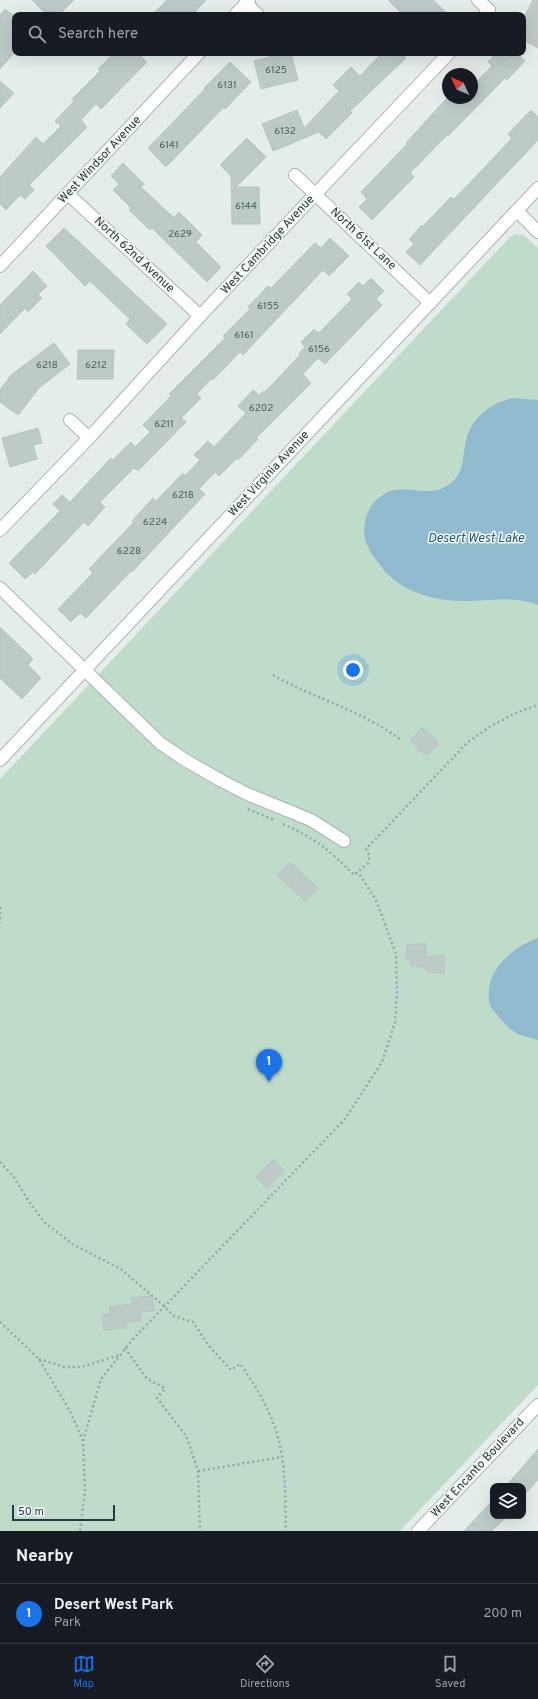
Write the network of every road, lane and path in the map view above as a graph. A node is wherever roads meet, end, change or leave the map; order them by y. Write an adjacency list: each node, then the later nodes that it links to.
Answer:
1 (478, 0): 5 (street)
2 (247, 2): 3 (street); 4 (street)
3 (238, 12)
4 (255, 12)
5 (485, 12)
6 (196, 56): 10 (street, West Windsor Avenue)
7 (446, 56): 11 (street, West Cambridge Avenue)
8 (295, 175): 11 (street, North 61st Lane)
9 (538, 188): 12 (street, West Virginia Avenue)
10 (68, 194): 14 (street, West Windsor Avenue); 16 (street, North 62nd Avenue)
11 (316, 195): 15 (street, North 61st Lane); 16 (street, West Cambridge Avenue)
12 (517, 211): 13 (street); 15 (street, West Virginia Avenue)
13 (538, 232)
14 (0, 266)
15 (430, 303): 21 (street, West Virginia Avenue)
16 (200, 316): 18 (street, West Cambridge Avenue)
17 (70, 420): 18 (street)
18 (89, 438): 19 (street, West Cambridge Avenue)
19 (0, 530)
20 (0, 588): 21 (street)
21 (86, 670): 25 (street, West Virginia Avenue); 26 (street)
22 (273, 675): 24 (path)
23 (538, 705): 28 (path)
24 (401, 740)
25 (0, 760)
26 (344, 841)
27 (332, 853): 28 (path)
28 (358, 872): 32 (path)
29 (0, 907): 30 (path)
30 (0, 923)
31 (0, 1162): 32 (path)
32 (164, 1306): 34 (path); 39 (path)
33 (0, 1322): 36 (path)
34 (125, 1348): 35 (path); 40 (path)
35 (120, 1355): 36 (path); 38 (path)
36 (39, 1358): 38 (path)
37 (538, 1404): 44 (street, West Encanto Boulevard)
38 (83, 1441): 41 (path)
39 (282, 1457): 40 (path); 43 (path)
40 (198, 1471): 42 (path)
41 (80, 1531)
42 (200, 1531)
43 (286, 1531)
44 (418, 1531)

